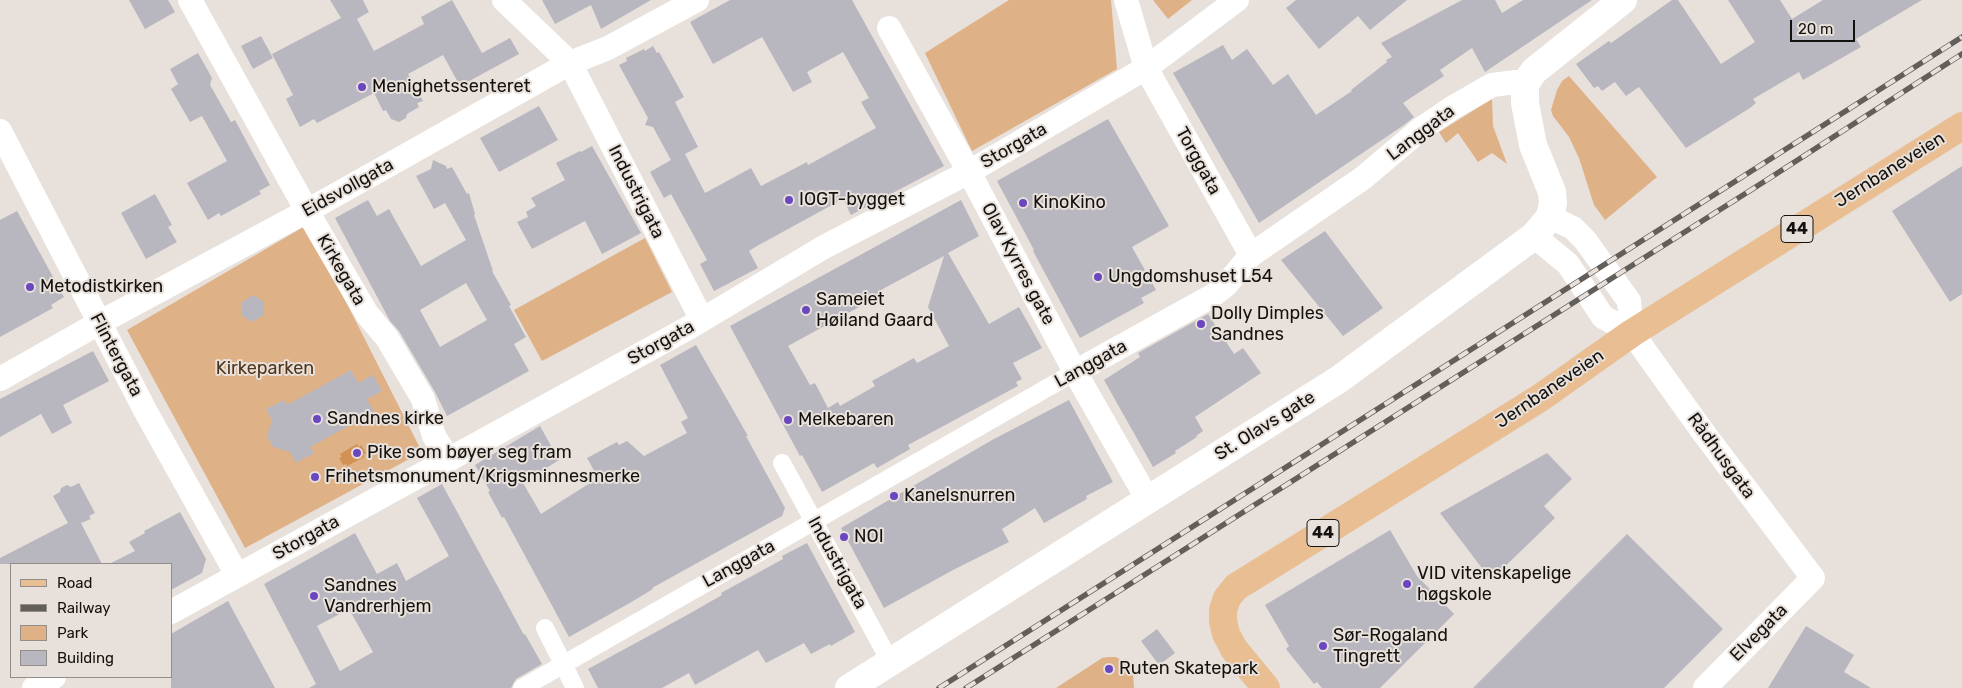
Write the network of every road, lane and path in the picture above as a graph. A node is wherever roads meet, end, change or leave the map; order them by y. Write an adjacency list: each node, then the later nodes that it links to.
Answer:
1 (190, 0): 14 (street, Kirkegata)
2 (504, 0): 8 (street, Industrigata)
3 (696, 0): 8 (street, Eidsvollgata)
4 (1126, 0): 9 (street, Torggata)
5 (1237, 0): 9 (street, Storgata)
6 (1623, 0): 10 (street)
7 (890, 28): 13 (street, Olav Kyrres gate)
8 (570, 64): 14 (street, Eidsvollgata); 17 (street, Industrigata)
9 (1146, 68): 13 (street, Storgata); 16 (street, Torggata)
10 (1525, 84): 15 (street); 16 (street, Langgata)
11 (1962, 126): 19 (main road, Jernbaneveien / 44)
12 (0, 132): 18 (street, Flintergata)
13 (969, 172): 17 (street, Storgata); 20 (street, Olav Kyrres gate)
14 (307, 212): 18 (street, Eidsvollgata); 22 (street, Kirkegata)
15 (1542, 227): 19 (street); 24 (street, St. Olavs gate)
16 (1250, 255): 20 (street, Langgata)
17 (702, 320): 22 (street, Storgata)
18 (99, 323): 21 (street, Eidsvollgata); 26 (street, Flintergata)
19 (1632, 333): 27 (street, Rådhusgata); 37 (main road, Jernbaneveien / 44)
20 (1075, 372): 24 (street, Olav Kyrres gate); 25 (street, Langgata)
21 (0, 379)
22 (449, 460): 26 (street, Storgata)
23 (782, 463): 25 (street, Industrigata)
24 (1148, 500): 30 (street, St. Olavs gate)
25 (814, 522): 30 (street, Industrigata); 31 (street, Langgata)
26 (237, 575): 28 (street, Storgata)
27 (1813, 578): 38 (street, Elvegata)
28 (172, 611)
29 (545, 628): 31 (street)
30 (891, 663): 36 (street, St. Olavs gate)
31 (562, 665): 34 (street, Langgata); 35 (street)
32 (52, 678): 33 (street)
33 (34, 688)
34 (522, 688)
35 (575, 688)
36 (849, 688)
37 (1266, 688)
38 (1705, 688)

